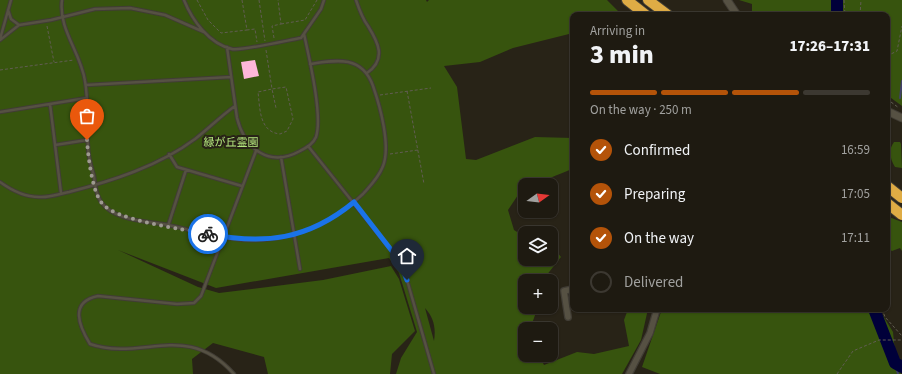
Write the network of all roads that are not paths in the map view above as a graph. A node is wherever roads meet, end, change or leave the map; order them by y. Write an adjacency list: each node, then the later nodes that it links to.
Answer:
1 (11, 0): 9 (lane)
2 (62, 0): 13 (lane)
3 (184, 0): 15 (lane)
4 (324, 0): 16 (lane)
5 (356, 0): 20 (lane)
6 (627, 0): 10 (highway)
7 (648, 0): 11 (highway)
8 (727, 0): 12 (street)
9 (8, 10): 14 (lane); 17 (lane)
10 (642, 12)
11 (664, 12)
12 (735, 12)
13 (62, 17): 14 (lane); 15 (lane); 22 (lane)
14 (19, 25): 17 (lane)
15 (204, 32): 18 (lane)
16 (304, 34): 18 (lane); 19 (lane)
17 (0, 40)
18 (228, 47): 21 (lane)
19 (310, 64): 20 (lane); 31 (lane)
20 (367, 73): 42 (lane)
21 (231, 77): 22 (lane); 25 (lane)
22 (86, 85): 23 (lane)
23 (87, 98): 24 (lane); 29 (lane)
24 (50, 104): 26 (lane); 30 (lane)
25 (235, 106): 32 (lane); 33 (lane)
26 (0, 112)
27 (890, 113): 28 (street)
28 (902, 118)
29 (87, 140): 30 (lane); 37 (lane)
30 (55, 145): 40 (lane)
31 (308, 146): 34 (lane); 42 (lane)
32 (256, 151): 34 (lane); 38 (lane)
33 (169, 154): 35 (lane); 37 (lane)
34 (281, 158): 46 (lane)
35 (186, 170): 38 (lane); 45 (lane)
36 (0, 182): 40 (lane)
37 (94, 185): 40 (lane); 45 (lane)
38 (242, 186): 47 (lane)
39 (890, 188): 41 (highway, bridge)
40 (61, 193)
41 (902, 198)
42 (354, 202): 46 (lane); 53 (lane)
43 (890, 205): 44 (highway, bridge)
44 (902, 215)
45 (168, 226): 47 (lane)
46 (294, 234): 47 (lane); 48 (lane)
47 (222, 237): 52 (lane)
48 (300, 269)
49 (570, 290): 51 (street)
50 (656, 312): 54 (street)
51 (568, 317)
52 (234, 374)
53 (434, 374)
54 (629, 374)

